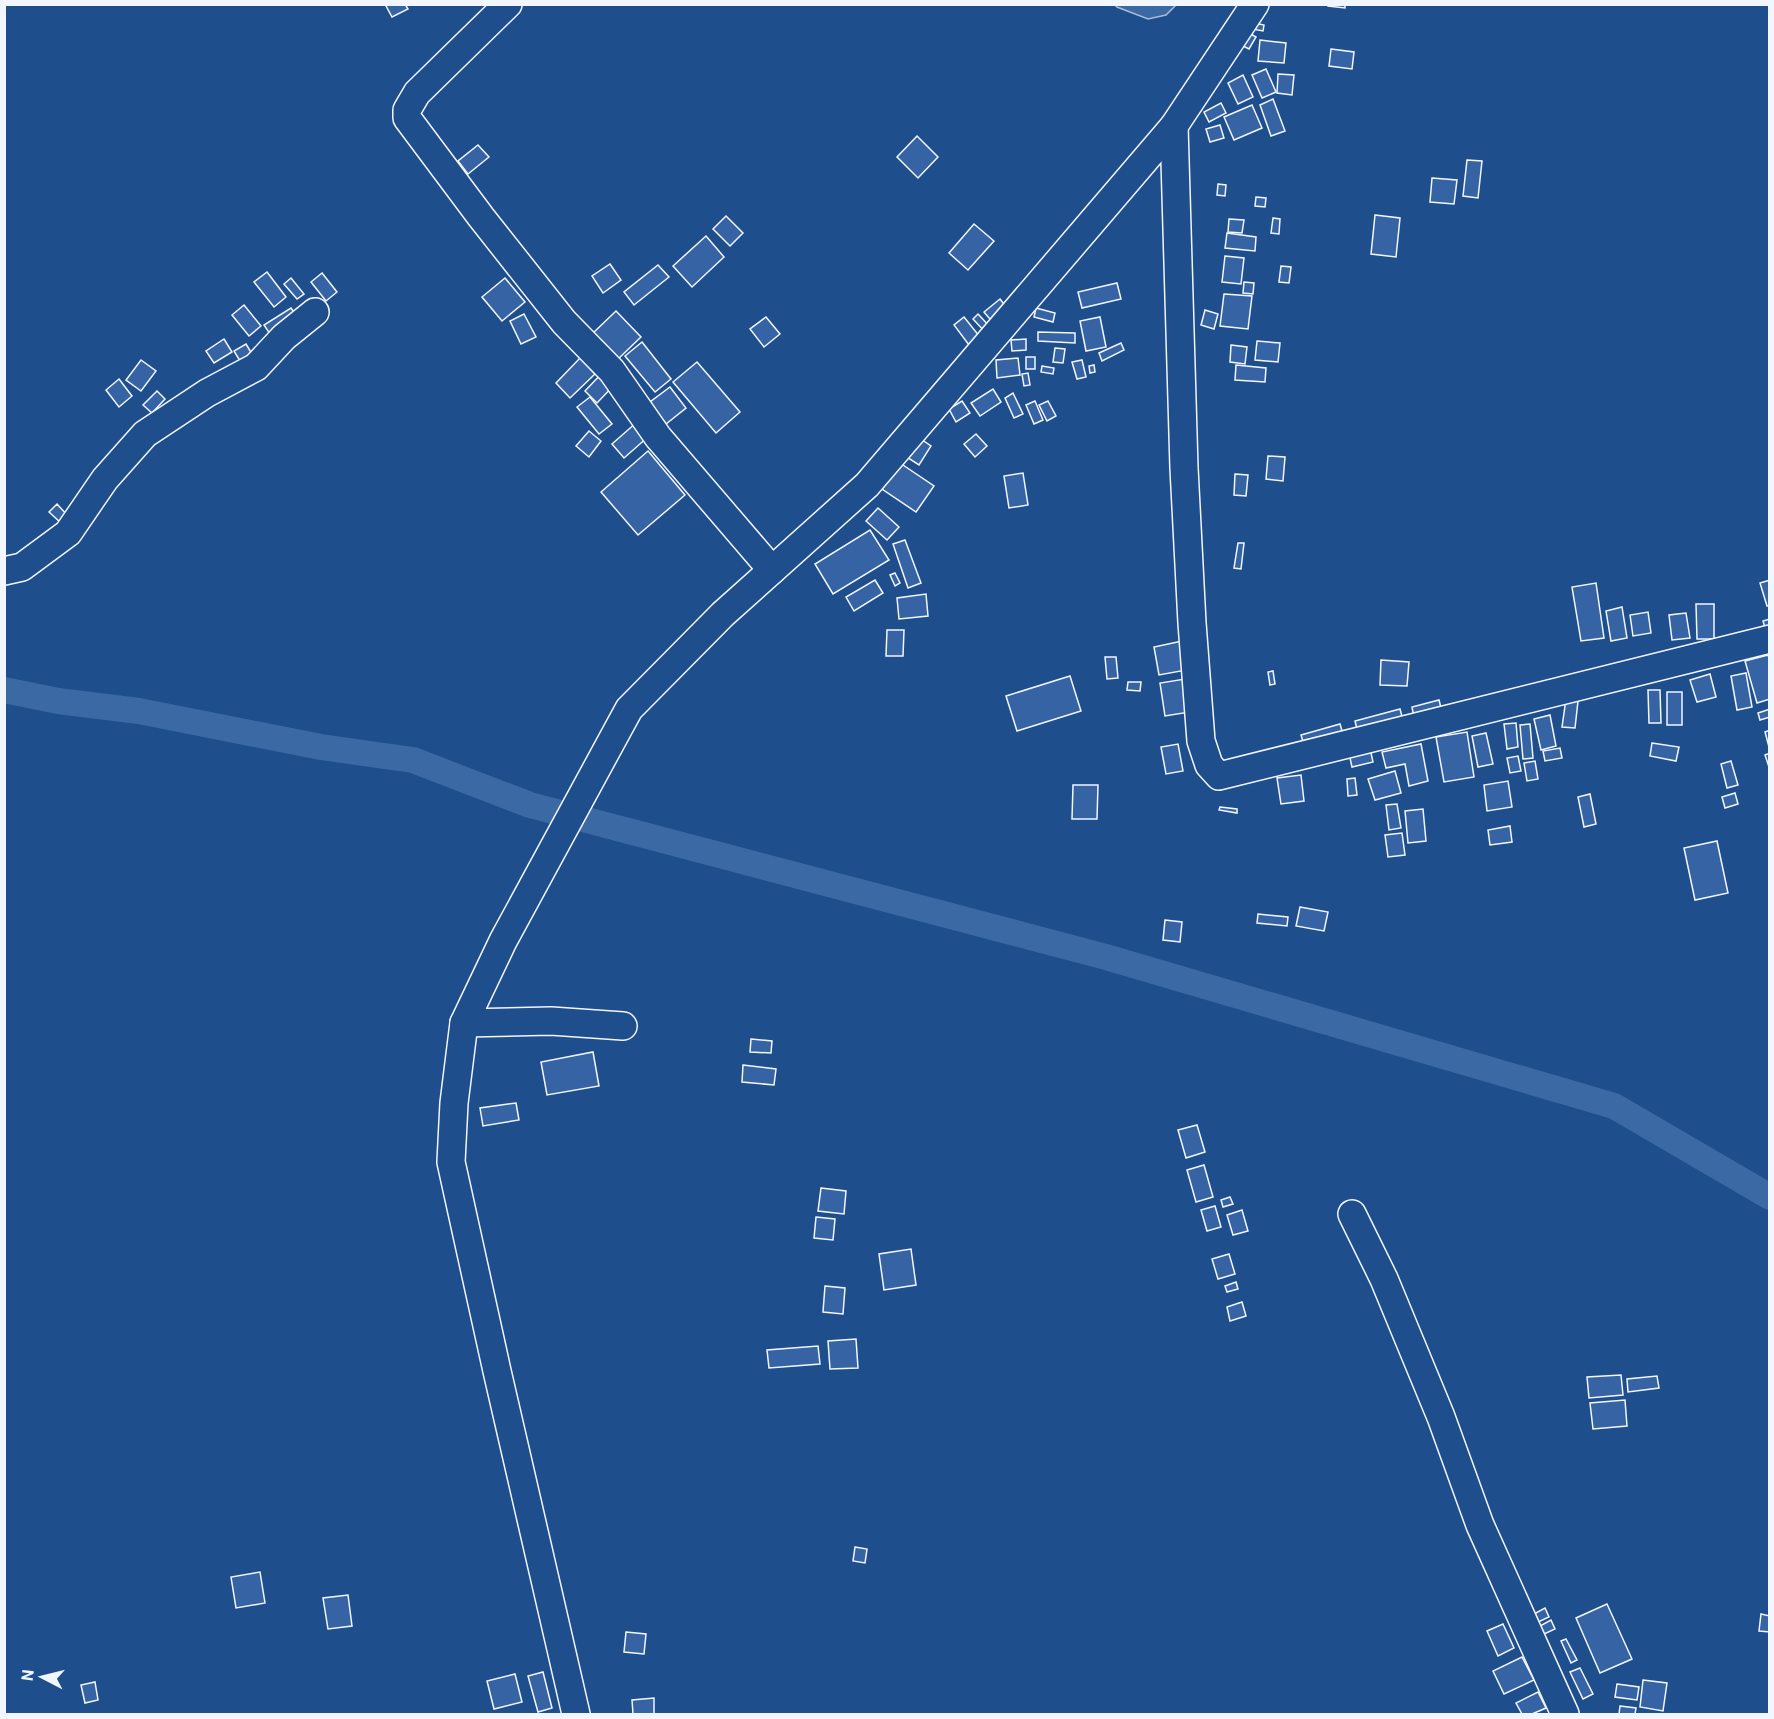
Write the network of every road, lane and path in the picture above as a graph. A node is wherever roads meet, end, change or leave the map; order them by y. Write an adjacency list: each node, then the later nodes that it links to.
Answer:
1 (508, 4): 5 (street)
2 (1255, 6): 3 (street)
3 (1174, 126): 5 (street); 7 (street)
4 (315, 312): 6 (street)
5 (772, 570): 8 (street)
6 (4, 571)
7 (1770, 639)
8 (464, 1023): 9 (street); 11 (street)
9 (623, 1026)
10 (1352, 1214): 12 (street)
11 (576, 1714)
12 (1565, 1714)

